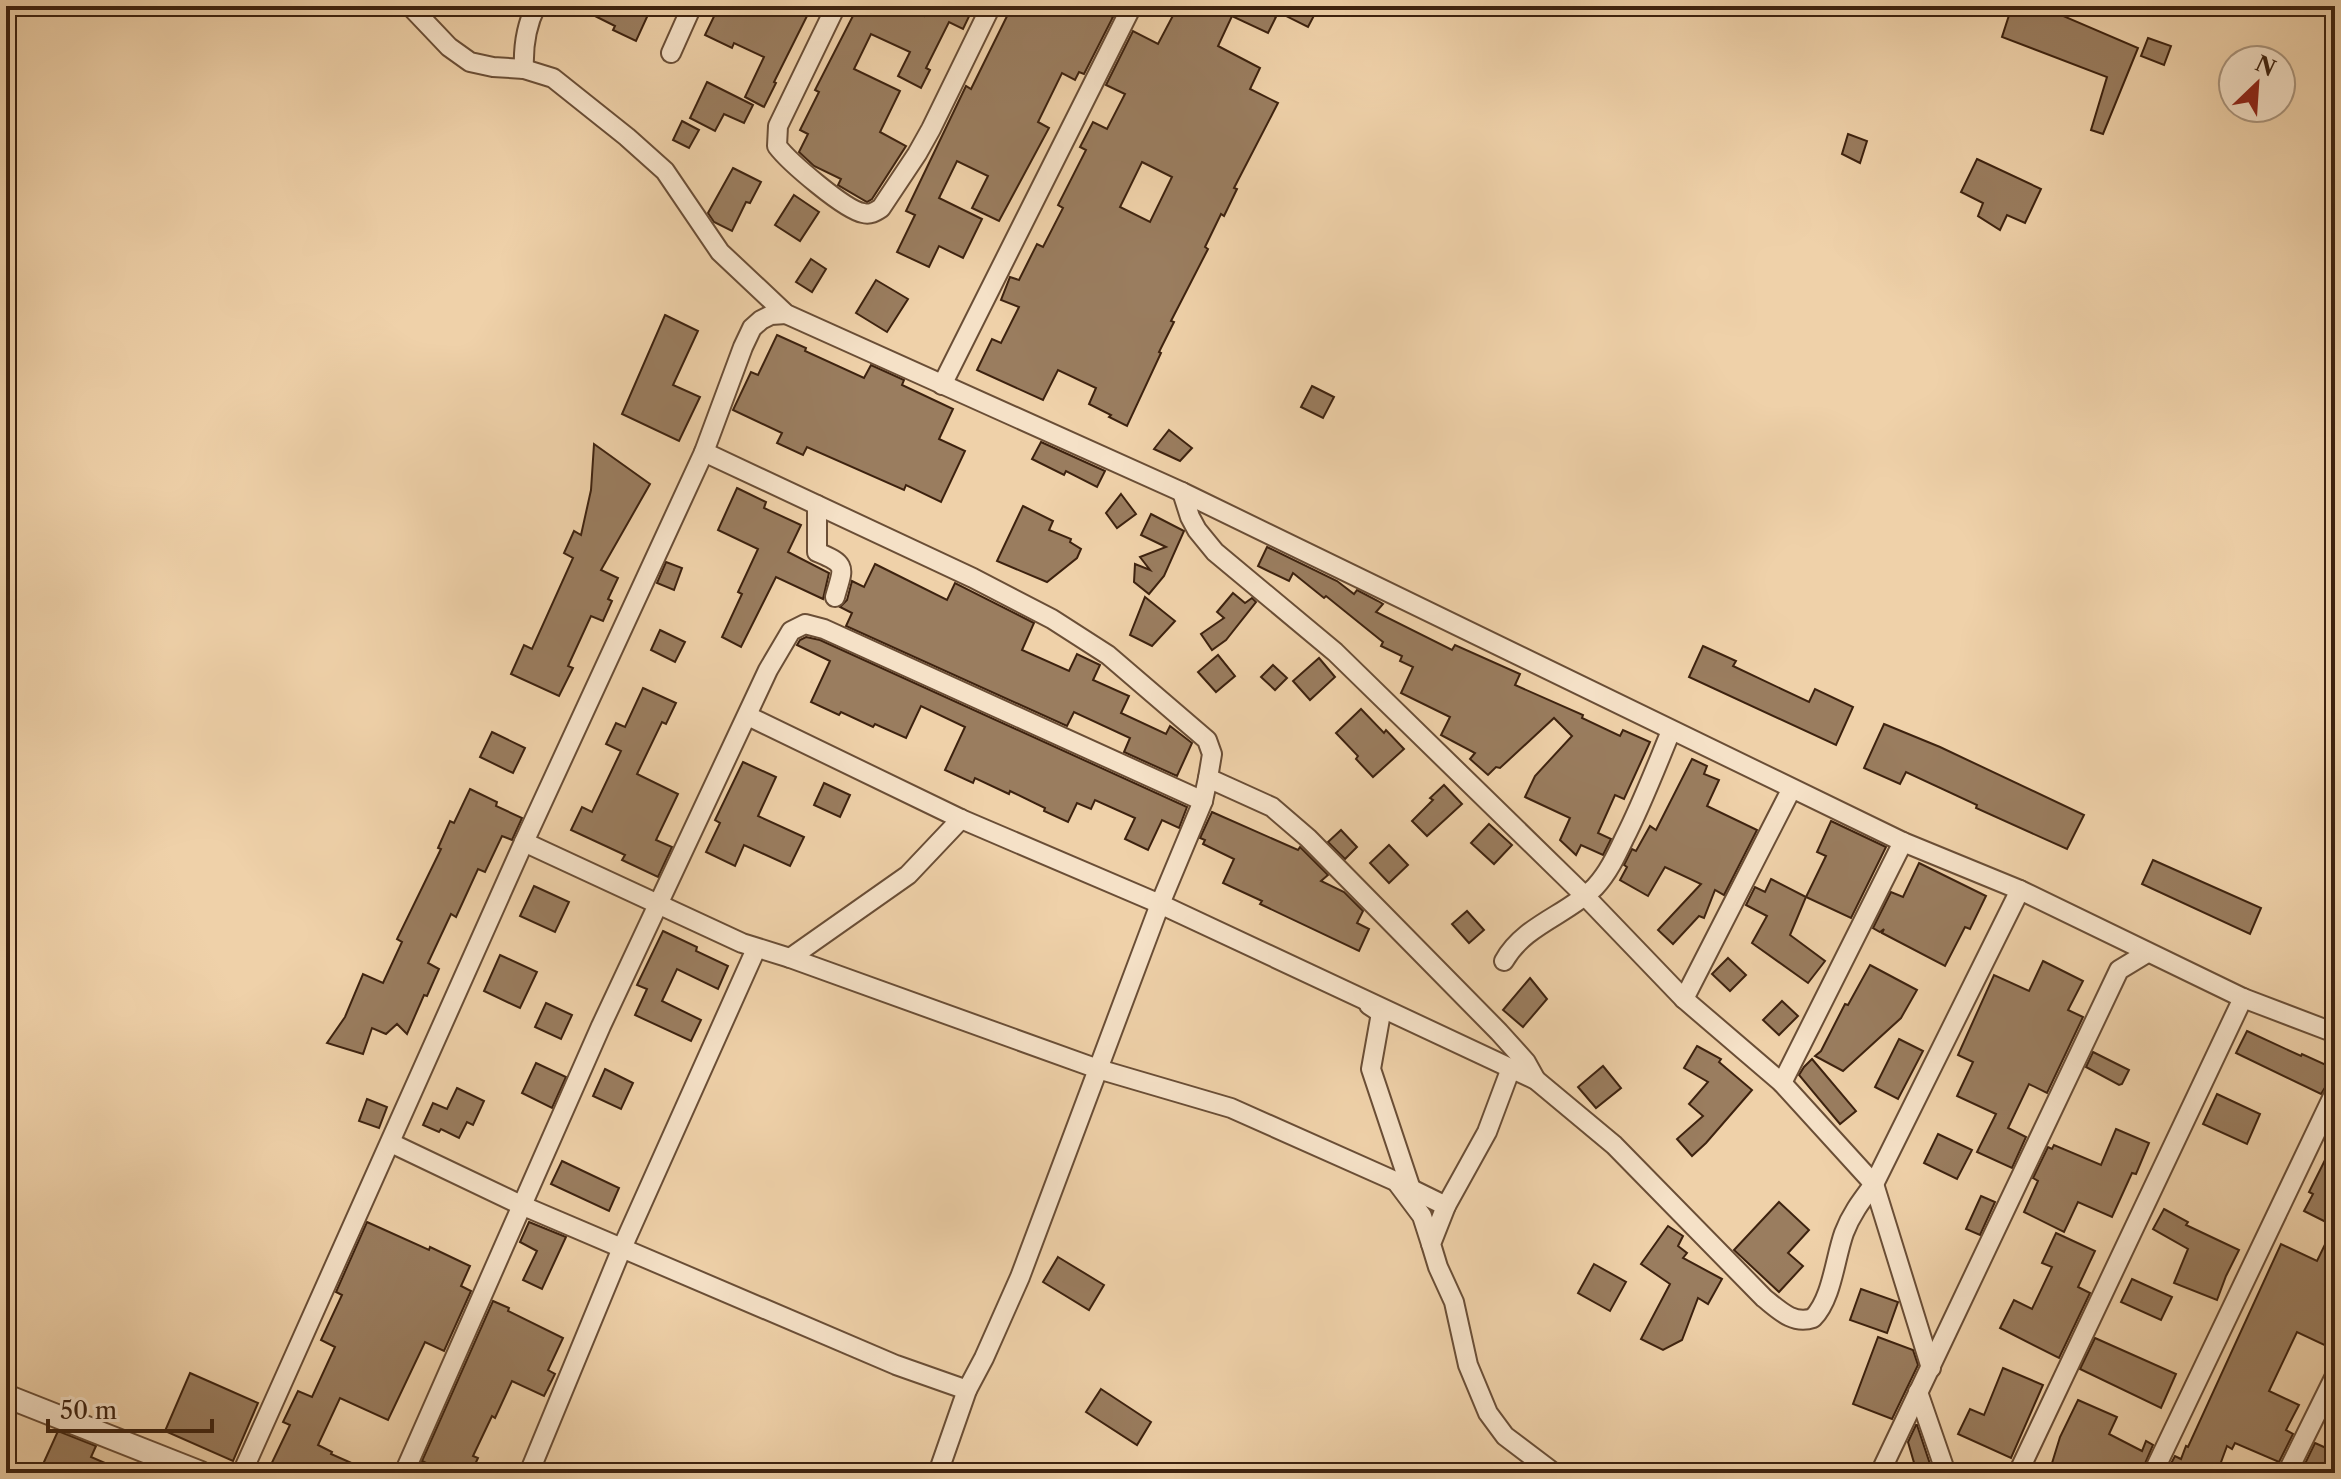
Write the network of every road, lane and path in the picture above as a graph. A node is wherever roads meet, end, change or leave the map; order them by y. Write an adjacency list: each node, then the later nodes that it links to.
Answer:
1 (410, 6): 8 (street)
2 (536, 6): 8 (street)
3 (692, 6): 7 (street)
4 (836, 6): 5 (street)
5 (991, 6)
6 (1132, 6): 10 (street)
7 (671, 53)
8 (524, 69): 9 (street)
9 (786, 314): 10 (street); 11 (street)
10 (942, 385): 12 (street)
11 (704, 452): 13 (street); 21 (street)
12 (1182, 492): 16 (street); 24 (street)
13 (817, 505): 14 (street); 17 (street)
14 (835, 597)
15 (748, 716): 19 (street); 20 (street); 26 (street)
16 (1671, 731): 18 (street); 24 (street)
17 (1208, 778): 19 (street); 39 (street)
18 (1791, 790): 22 (street); 35 (street)
19 (1203, 801): 25 (street)
20 (961, 819): 25 (street); 30 (street)
21 (524, 842): 26 (street); 42 (street)
22 (1903, 842): 23 (street); 40 (street)
23 (2020, 890): 27 (street); 43 (street)
24 (1585, 896): 31 (street); 35 (street)
25 (1160, 904): 33 (street); 38 (street)
26 (658, 905): 28 (street); 45 (street)
27 (2113, 935): 29 (street); 32 (street)
28 (756, 949): 30 (street); 48 (street)
29 (2147, 953): 32 (street); 34 (street)
30 (790, 958): 38 (street)
31 (1504, 961)
32 (2119, 970): 49 (street)
33 (1358, 996): 37 (street); 44 (street)
34 (2243, 998): 36 (street); 62 (street)
35 (1684, 999): 40 (street)
36 (2335, 1033)
37 (1511, 1068): 39 (street); 46 (street)
38 (1098, 1069): 44 (street); 51 (street)
39 (1536, 1080): 43 (street)
40 (1782, 1083): 43 (street)
41 (2335, 1092): 63 (street)
42 (391, 1143): 45 (street); 55 (street)
43 (1874, 1184): 49 (street)
44 (1403, 1185): 46 (street); 47 (street)
45 (521, 1205): 48 (street); 56 (street)
46 (1446, 1206): 47 (street)
47 (1431, 1244): 59 (street)
48 (622, 1248): 51 (street); 57 (street)
49 (1931, 1368): 52 (street)
50 (2335, 1376): 64 (street)
51 (967, 1390): 58 (street)
52 (1918, 1392): 60 (street); 61 (street)
53 (6, 1396): 54 (street)
54 (201, 1473)
55 (242, 1473)
56 (404, 1473)
57 (529, 1473)
58 (938, 1473)
59 (1554, 1473)
60 (1880, 1473)
61 (1946, 1473)
62 (2018, 1473)
63 (2153, 1473)
64 (2287, 1473)

